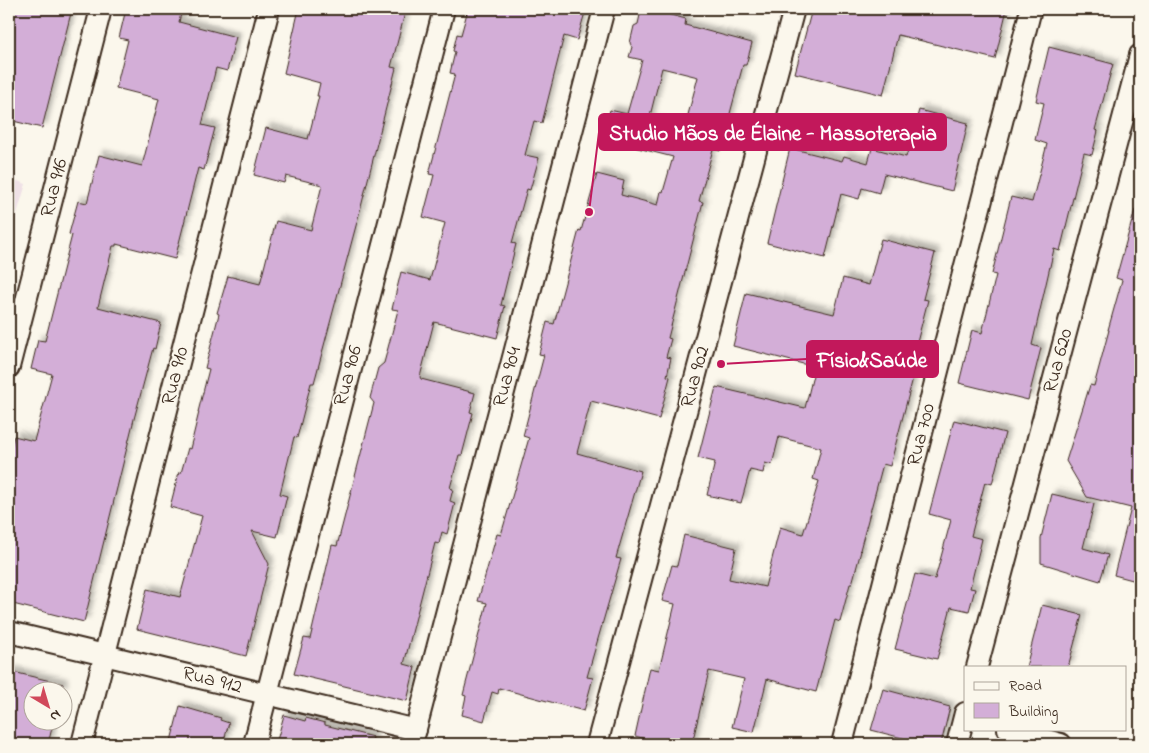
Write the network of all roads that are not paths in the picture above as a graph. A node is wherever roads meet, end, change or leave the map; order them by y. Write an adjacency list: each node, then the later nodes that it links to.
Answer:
1 (101, 9): 8 (street, Rua 916)
2 (269, 9): 10 (street, Rua 910)
3 (444, 9): 12 (street, Rua 906)
4 (604, 9): 15 (street, Rua 904)
5 (794, 9): 18 (street, Rua 902)
6 (1031, 9): 19 (street, Rua 700)
7 (1140, 55): 11 (street, Rua 620)
8 (9, 367)
9 (9, 632): 10 (street, Rua 912)
10 (104, 655): 12 (street, Rua 912); 16 (street, Rua 910)
11 (978, 666)
12 (267, 694): 15 (street, Rua 912); 17 (street, Rua 906)
13 (964, 720): 20 (street)
14 (1012, 730): 21 (street)
15 (414, 737)
16 (82, 744)
17 (254, 744)
18 (597, 744)
19 (842, 744)
20 (957, 744)
21 (1061, 744)

